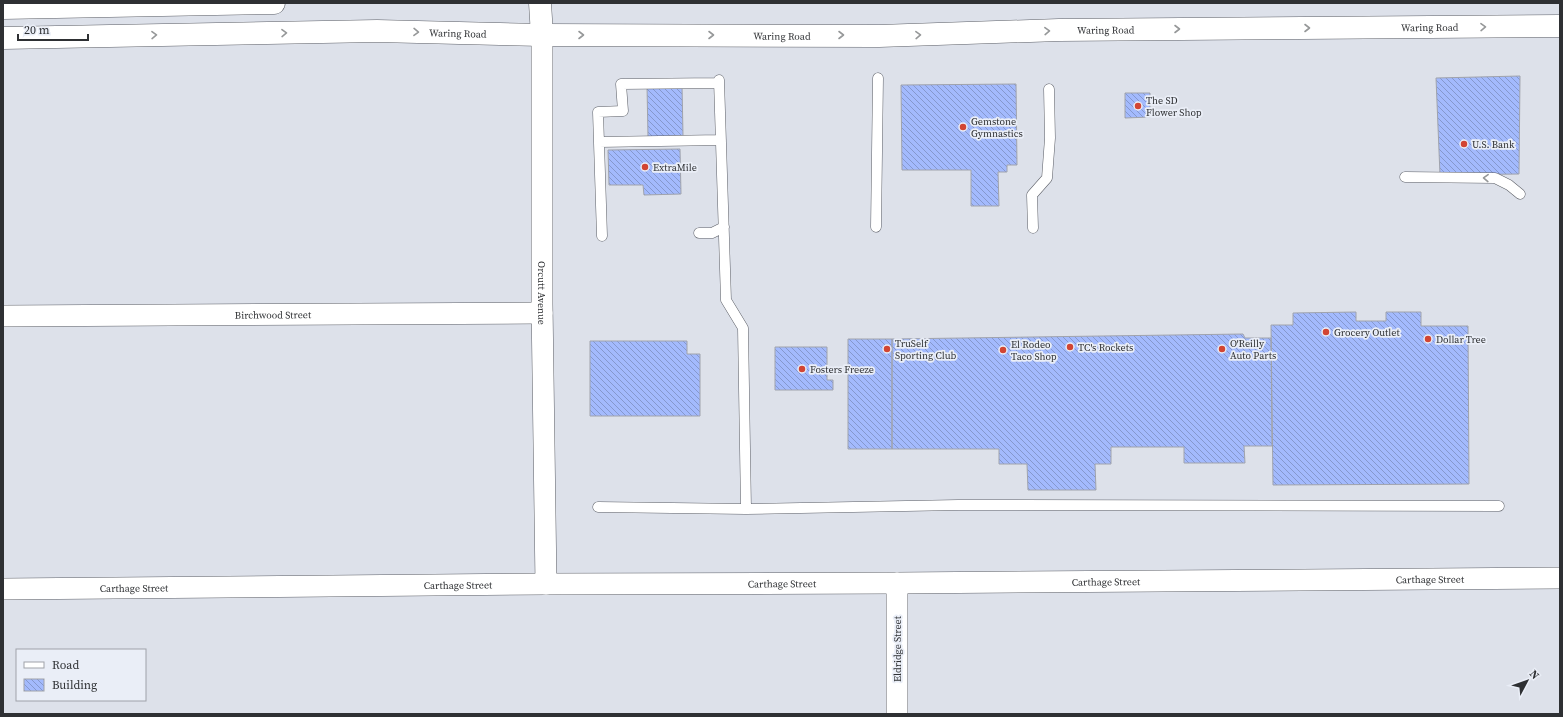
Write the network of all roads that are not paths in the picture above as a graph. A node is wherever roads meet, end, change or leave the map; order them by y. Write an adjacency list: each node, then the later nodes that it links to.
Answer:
1 (274, 3): 3 (main road)
2 (540, 3): 5 (main road, Orcutt Avenue)
3 (3, 8)
4 (1560, 26): 5 (main road, Waring Road, one-way to 4)
5 (542, 35): 6 (main road, Waring Road, one-way to 5); 18 (street, Orcutt Avenue)
6 (3, 38)
7 (878, 78): 14 (lane)
8 (1049, 88): 15 (lane)
9 (721, 140): 10 (lane); 10 (lane); 13 (lane)
10 (599, 142): 17 (lane)
11 (1405, 177): 12 (lane, one-way to 11)
12 (1520, 194)
13 (724, 227): 16 (lane); 22 (lane)
14 (876, 227)
15 (1033, 228)
16 (699, 233)
17 (602, 236)
18 (542, 313): 19 (street, Birchwood Street); 25 (street, Orcutt Avenue)
19 (3, 316)
20 (1499, 506): 22 (lane)
21 (598, 507): 22 (lane)
22 (746, 509)
23 (1560, 578): 24 (street, Carthage Street)
24 (897, 583): 25 (street, Carthage Street); 27 (street, Eldridge Street)
25 (546, 584): 26 (street, Carthage Street)
26 (3, 589)
27 (897, 714)

